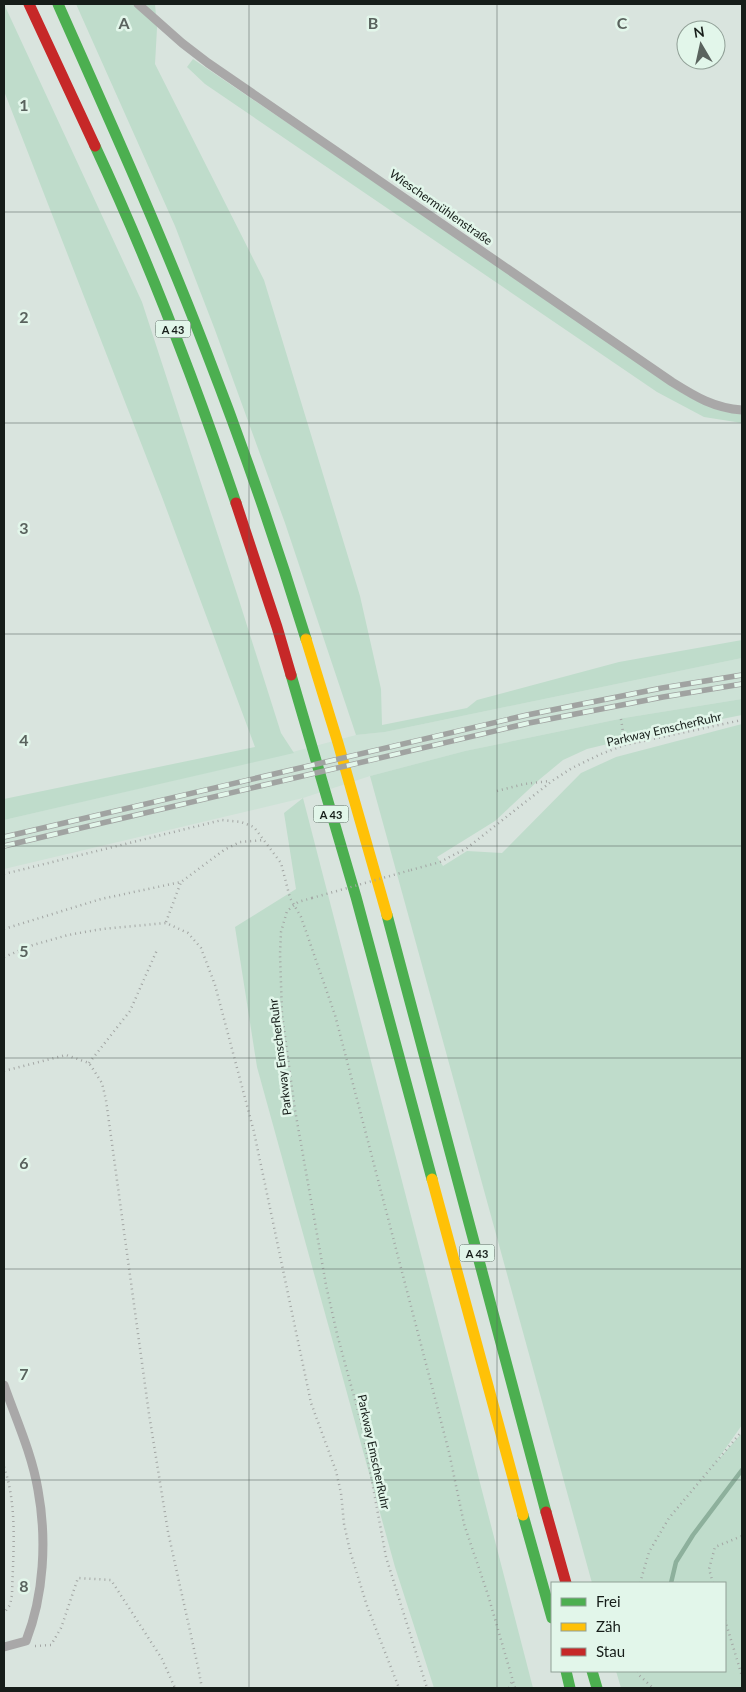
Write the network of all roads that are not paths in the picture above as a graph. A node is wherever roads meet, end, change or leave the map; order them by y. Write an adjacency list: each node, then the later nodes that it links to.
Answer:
1 (29, 4): 7 (highway, A 43)
2 (58, 4): 6 (highway, A 43)
3 (138, 4): 4 (lane, Wieschermühlenstraße)
4 (742, 410)
5 (4, 1385): 8 (lane)
6 (566, 1582)
7 (551, 1615)
8 (4, 1647)
9 (566, 1672): 11 (highway)
10 (592, 1672): 12 (highway)
11 (570, 1688)
12 (597, 1688)

